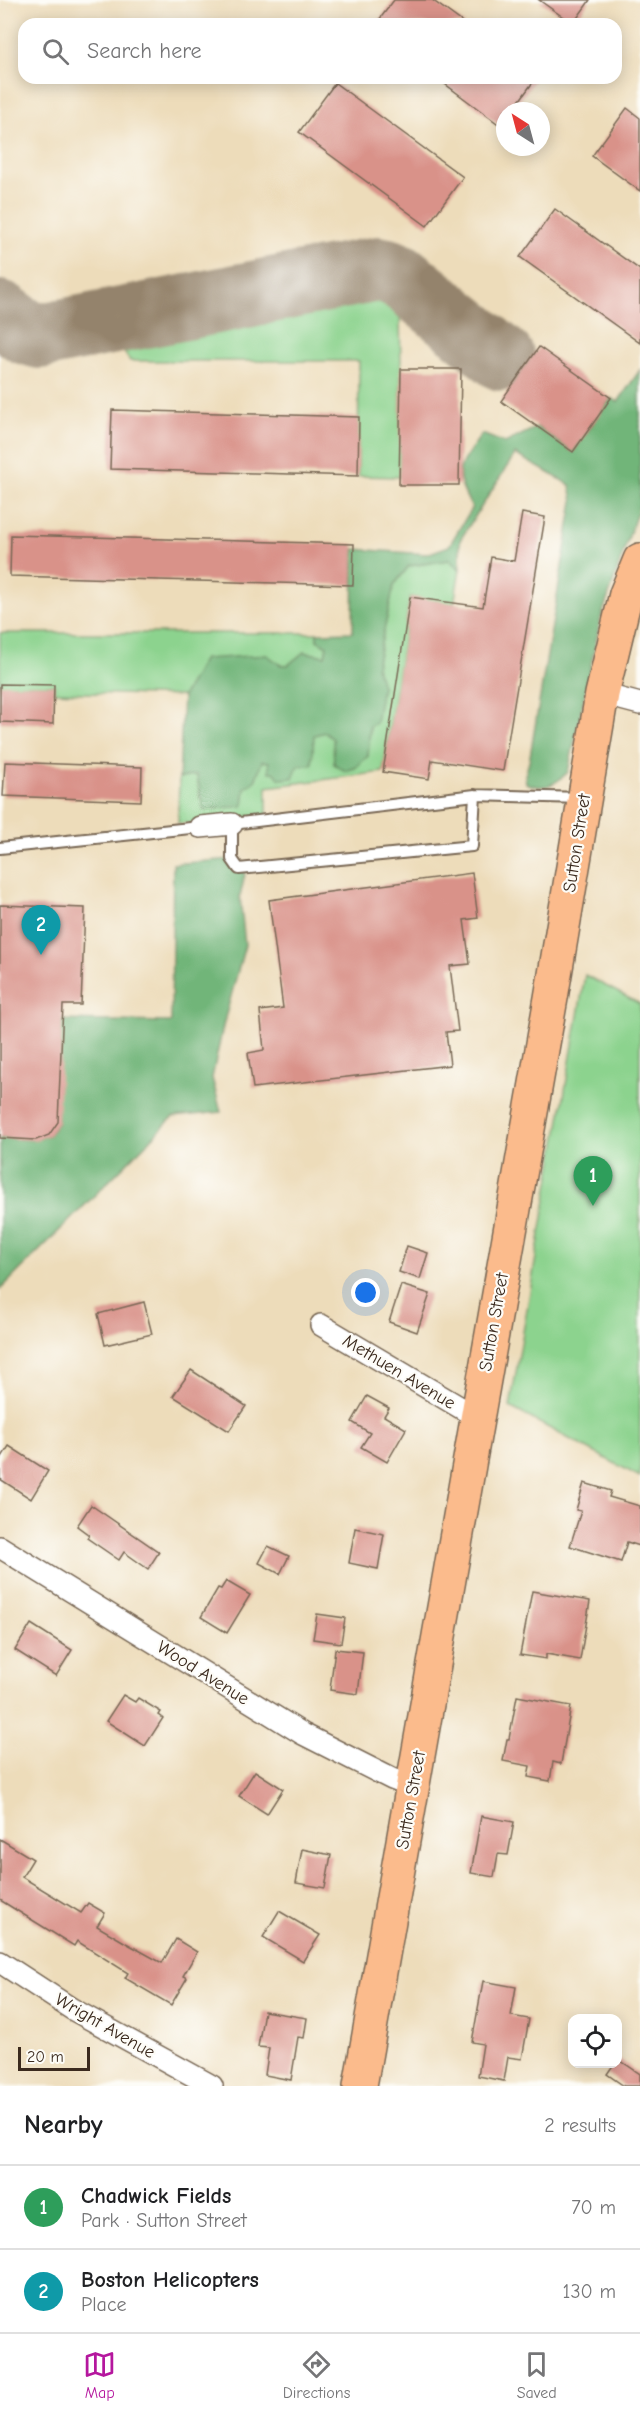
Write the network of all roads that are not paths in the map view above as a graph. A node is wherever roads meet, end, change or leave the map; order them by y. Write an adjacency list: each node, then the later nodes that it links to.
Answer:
1 (640, 560): 2 (highway, Sutton Street)
2 (602, 694): 3 (street); 5 (highway, Sutton Street)
3 (640, 704)
4 (475, 795): 5 (lane); 6 (lane); 6 (lane)
5 (584, 798): 10 (highway, Sutton Street)
6 (232, 824): 7 (street)
7 (200, 827): 8 (lane)
8 (0, 848)
9 (321, 1325): 10 (street, Methuen Avenue)
10 (478, 1418): 12 (highway, Sutton Street)
11 (0, 1547): 12 (street, Wood Avenue)
12 (413, 1787): 15 (highway, Sutton Street)
13 (0, 1962): 14 (street, Wright Avenue)
14 (212, 2086)
15 (360, 2086)

